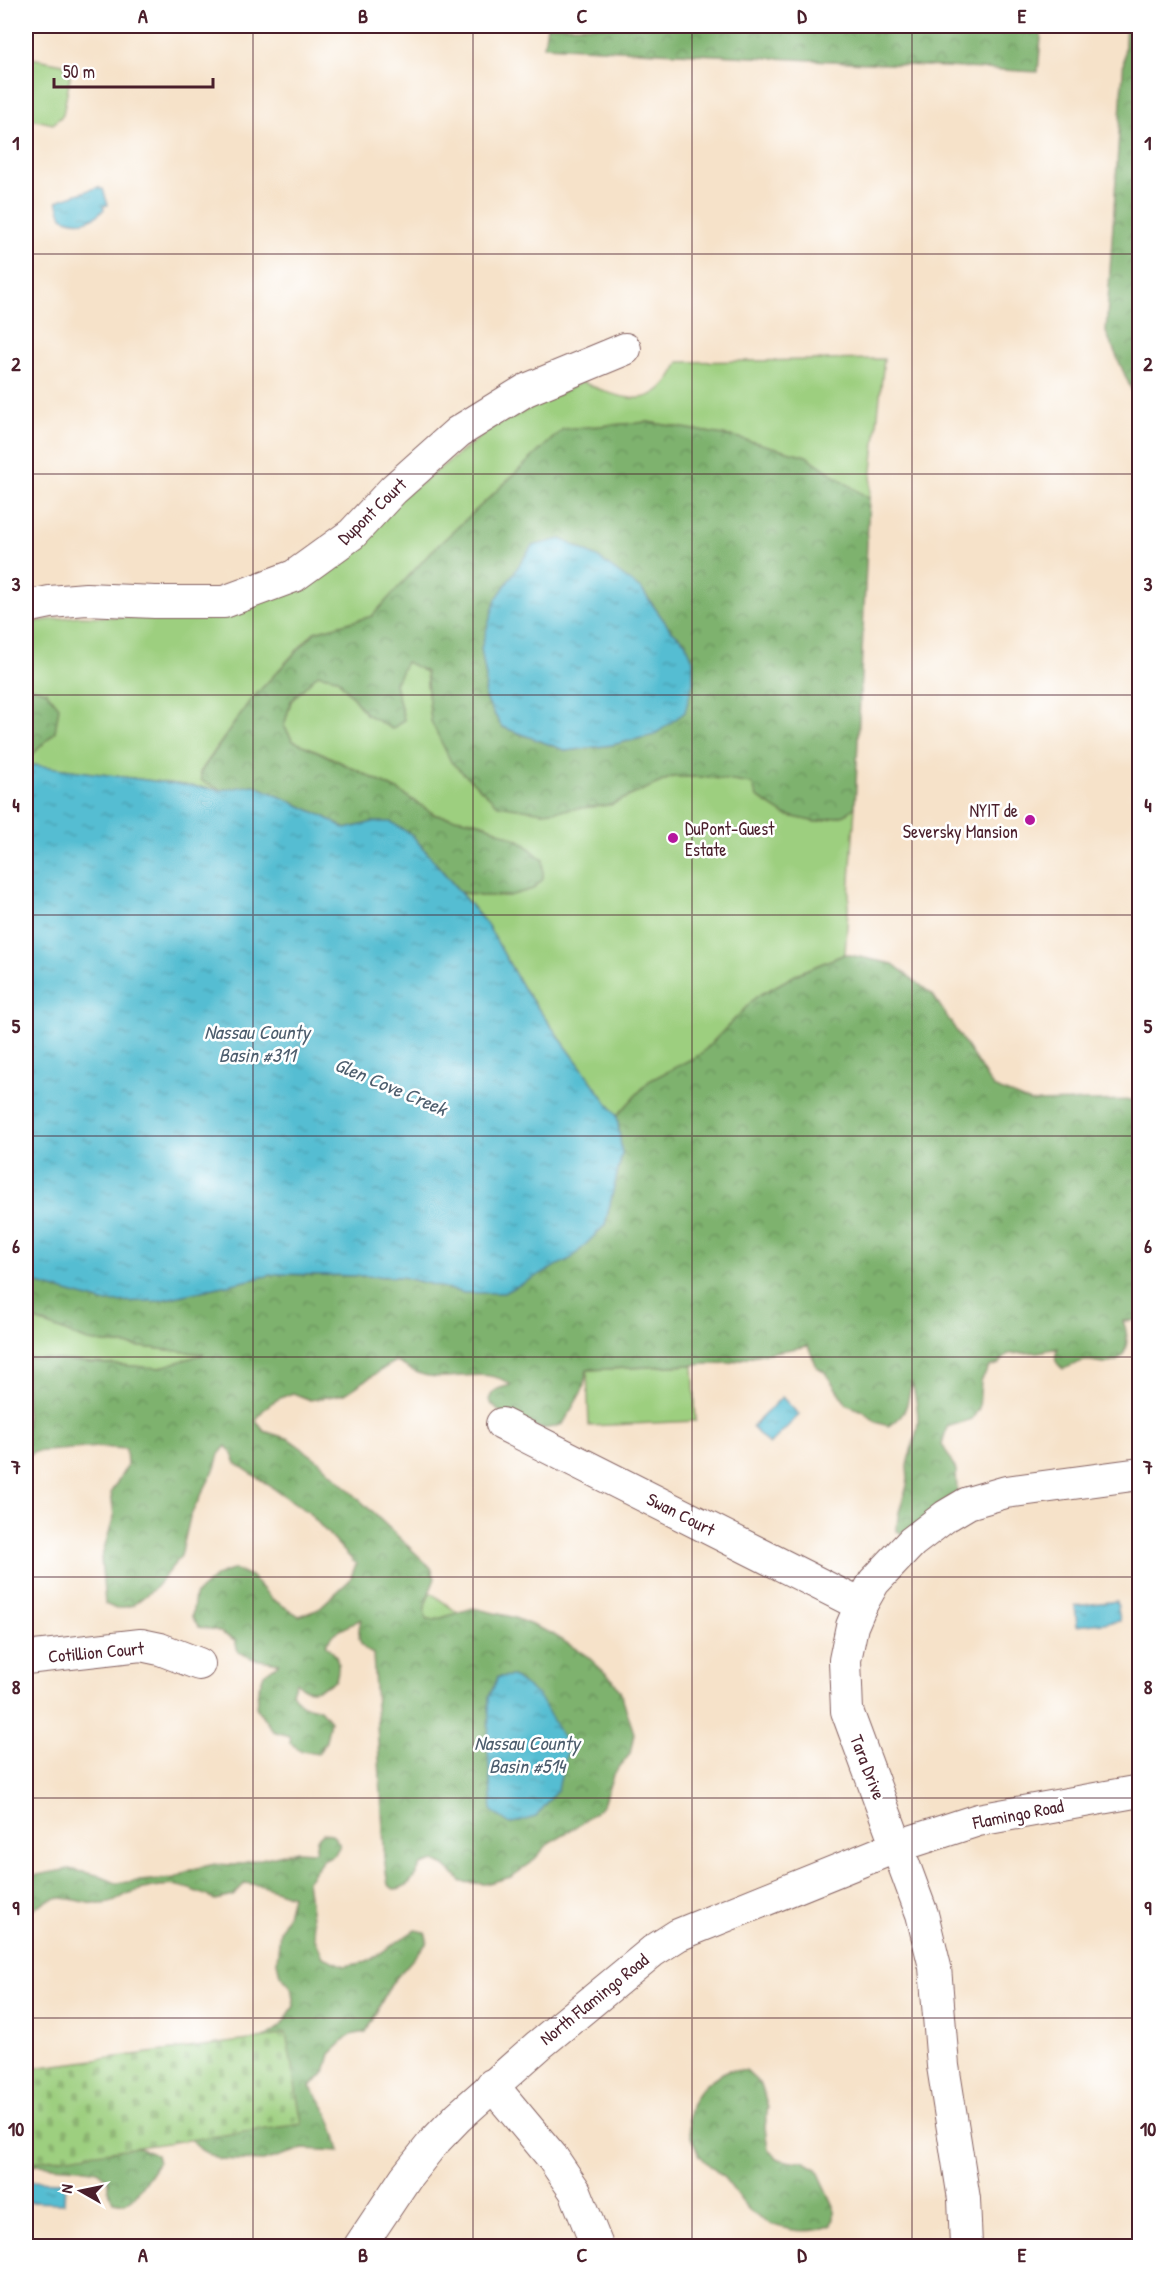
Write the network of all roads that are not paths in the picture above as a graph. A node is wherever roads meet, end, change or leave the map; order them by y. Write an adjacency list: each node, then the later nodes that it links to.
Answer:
1 (625, 349): 2 (street, Dupont Court)
2 (26, 607)
3 (502, 1424): 5 (street, Swan Court)
4 (1140, 1474): 5 (street, Tara Drive)
5 (861, 1605): 9 (street, Tara Drive)
6 (26, 1658): 7 (street, Cotillion Court)
7 (199, 1664)
8 (1140, 1791): 9 (street, Flamingo Road)
9 (898, 1846): 10 (street, North Flamingo Road); 13 (street, Tara Drive)
10 (492, 2085): 11 (street, North Flamingo Road); 12 (street)
11 (360, 2247)
12 (597, 2247)
13 (966, 2247)

